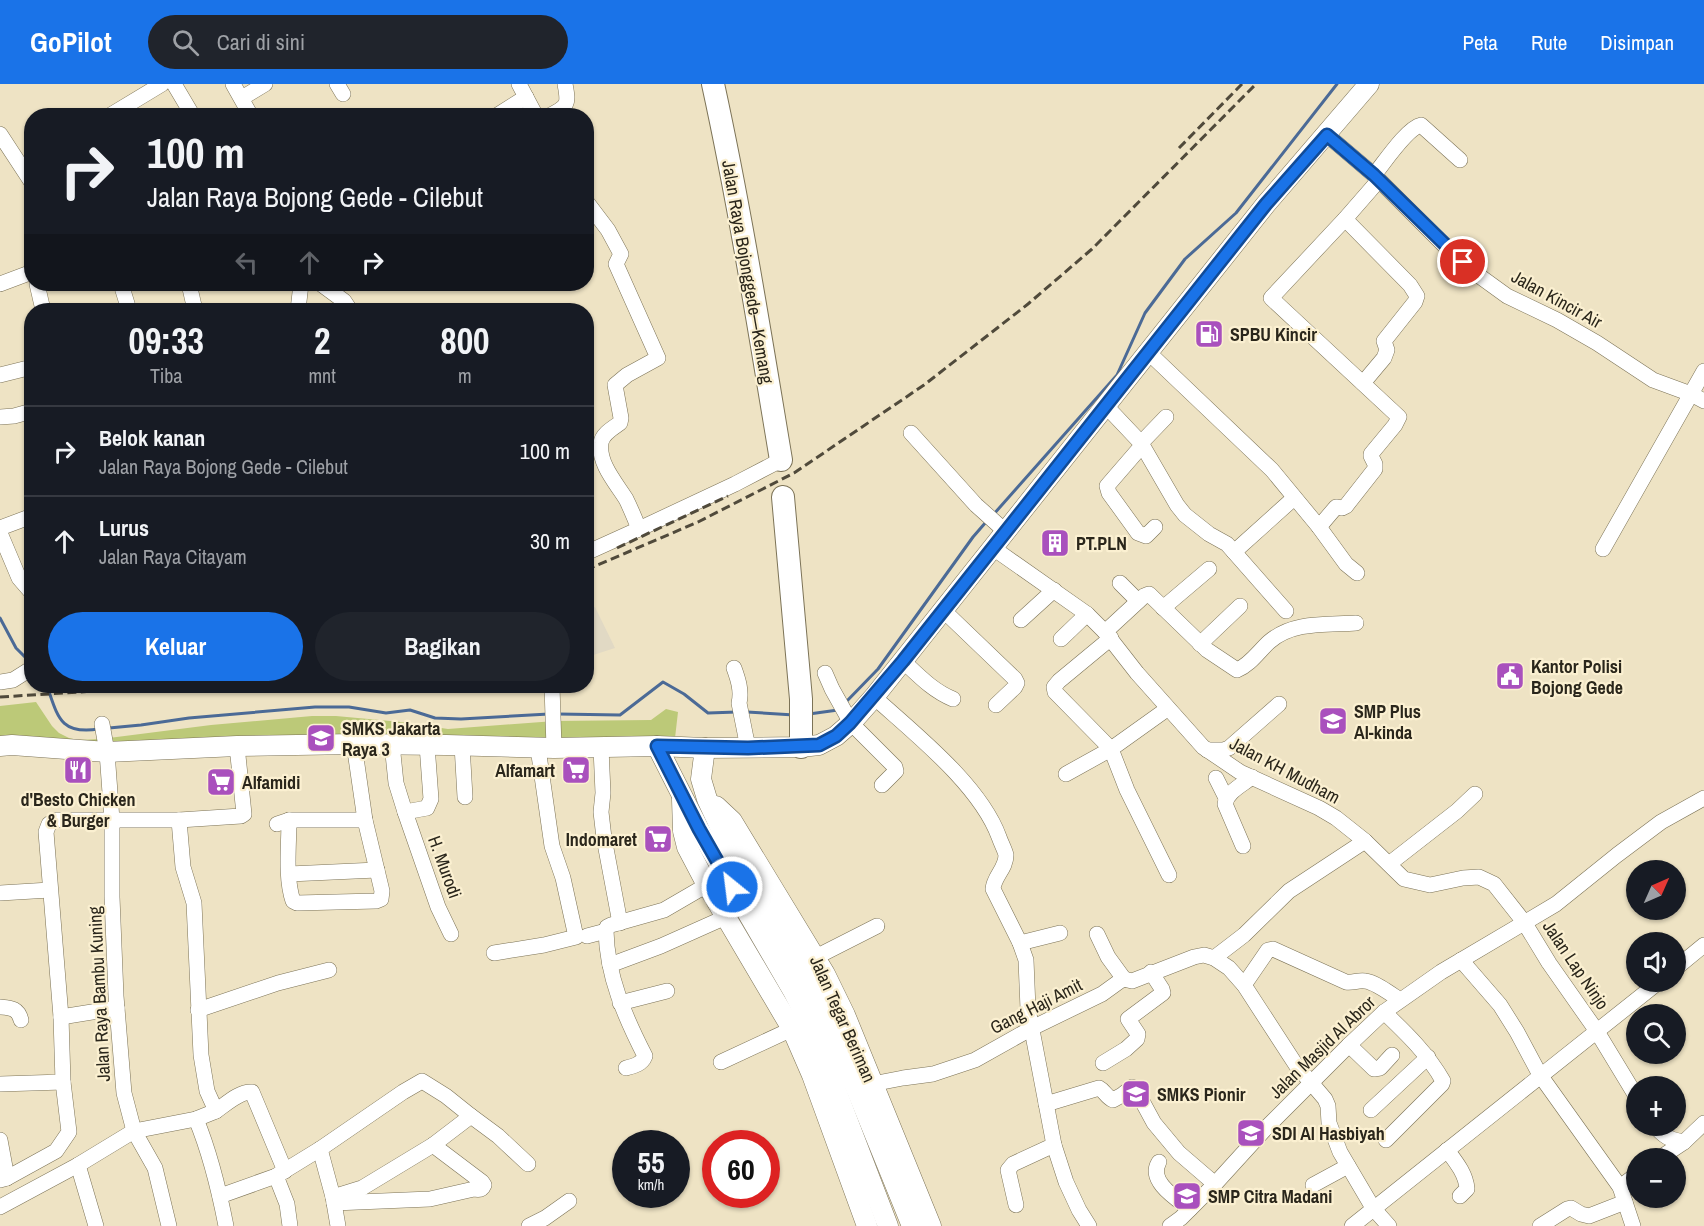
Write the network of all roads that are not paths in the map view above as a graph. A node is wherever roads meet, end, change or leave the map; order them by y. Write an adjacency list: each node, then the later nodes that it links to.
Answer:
1 (162, 84): 10 (street)
2 (174, 84): 11 (street)
3 (233, 84): 9 (street)
4 (265, 84): 9 (street)
5 (566, 84): 15 (street)
6 (713, 84): 39 (highway, Jalan Raya Bojonggede—Kemang)
7 (1369, 84): 17 (main road)
8 (523, 91): 13 (street); 14 (street)
9 (242, 98): 12 (street)
10 (122, 108)
11 (188, 108)
12 (247, 108)
13 (505, 108)
14 (532, 108)
15 (562, 108)
16 (0, 134): 19 (street)
17 (1327, 135): 20 (street, Jalan Kincir Air); 27 (main road)
18 (1460, 160): 20 (street)
19 (24, 171)
20 (1377, 178): 22 (street); 32 (street, Jalan Kincir Air)
21 (594, 212): 47 (street)
22 (1345, 219): 31 (street); 31 (street)
23 (24, 275): 24 (street)
24 (0, 284)
25 (330, 291): 26 (street)
26 (345, 303)
27 (1148, 352): 33 (main road); 41 (street)
28 (24, 370): 30 (street)
29 (1704, 371): 32 (street)
30 (0, 375)
31 (1362, 383): 45 (street)
32 (1698, 398): 51 (street)
33 (1106, 406): 38 (street); 43 (main road)
34 (24, 413): 35 (street)
35 (0, 417)
36 (1166, 417): 38 (street)
37 (911, 433): 43 (street)
38 (1142, 443): 44 (street); 52 (street)
39 (781, 460): 47 (street)
40 (783, 496): 82 (highway)
41 (1294, 498): 45 (street); 52 (street)
42 (24, 519): 46 (street)
43 (1001, 527): 49 (main road)
44 (1155, 527)
45 (1319, 527): 54 (street)
46 (0, 528)
47 (639, 529): 50 (street)
48 (0, 533): 56 (street)
49 (993, 548): 57 (street, Jalan KH Mudham); 61 (main road)
50 (594, 549)
51 (1603, 549)
52 (1234, 552): 62 (street)
53 (1209, 569): 60 (street)
54 (1357, 573)
55 (1120, 583): 58 (street)
56 (24, 584)
57 (1054, 590): 63 (street, Jalan KH Mudham); 64 (street)
58 (1138, 601): 60 (street); 66 (street)
59 (1240, 606): 68 (street)
60 (1163, 608): 68 (street)
61 (943, 610): 69 (main road); 78 (street)
62 (1286, 611)
63 (1087, 614): 66 (street, Jalan KH Mudham); 67 (street)
64 (1021, 620)
65 (1356, 623): 68 (street)
66 (1108, 635): 79 (street, Jalan KH Mudham); 95 (street)
67 (1061, 639)
68 (1200, 644)
69 (903, 661): 75 (main road); 76 (street)
70 (734, 668): 94 (street)
71 (24, 673): 73 (street)
72 (825, 674): 80 (street)
73 (0, 682)
74 (552, 693): 91 (street)
75 (874, 697): 80 (main road); 127 (street)
76 (953, 699)
77 (1279, 704): 87 (street)
78 (996, 705)
79 (1167, 709): 87 (street, Jalan KH Mudham); 95 (street)
80 (848, 718): 82 (main road); 99 (street)
81 (104, 737): 88 (main road); 89 (main road); 106 (street, Jalan Raya Bambu Kuning)
82 (801, 737): 94 (main road)
83 (354, 744): 84 (main road); 89 (main road); 108 (street)
84 (392, 744): 85 (main road); 105 (street, H. Murodi)
85 (427, 745): 86 (main road); 105 (street)
86 (462, 745): 91 (main road); 102 (street)
87 (1201, 745): 97 (street, Jalan KH Mudham)
88 (0, 746)
89 (237, 746): 107 (street)
90 (657, 746): 92 (main road); 93 (main road); 100 (main road, Jalan Tegar Beriman)
91 (546, 748): 92 (main road); 129 (street)
92 (601, 748): 120 (street)
93 (705, 748): 94 (main road); 137 (main road, Jalan Tegar Beriman)
94 (748, 748)
95 (1111, 749): 96 (street); 114 (street)
96 (1066, 774)
97 (1252, 777): 103 (street); 109 (street, Jalan KH Mudham)
98 (1216, 778): 103 (street)
99 (882, 785)
100 (682, 793): 115 (main road, Jalan Tegar Beriman); 137 (main road, Jalan Tegar Beriman)
101 (1475, 794): 111 (street)
102 (465, 797)
103 (1226, 798): 110 (street)
104 (1704, 798): 119 (street, Jalan Masjid Al Abror)
105 (405, 812): 124 (street, H. Murodi)
106 (112, 820): 107 (street); 116 (street); 144 (street, Jalan Raya Bambu Kuning)
107 (179, 820): 145 (street)
108 (364, 820): 112 (street); 113 (street)
109 (1365, 841): 111 (street, Jalan KH Mudham); 130 (street)
110 (1243, 846)
111 (1389, 864): 119 (street, Jalan KH Mudham)
112 (377, 870): 113 (street); 113 (street)
113 (289, 874)
114 (1169, 875)
115 (707, 885): 118 (main road, Jalan Tegar Beriman); 120 (street)
116 (50, 890): 117 (street); 147 (street)
117 (0, 893)
118 (726, 917): 133 (street); 137 (main road, Jalan Tegar Beriman)
119 (1524, 922): 131 (street, Jalan Masjid Al Abror); 151 (street, Jalan Lap Ninjo)
120 (620, 923): 122 (street)
121 (877, 926): 137 (street)
122 (606, 931): 126 (street); 133 (street)
123 (1060, 933): 127 (street)
124 (451, 934)
125 (1097, 934): 136 (street)
126 (587, 936)
127 (1020, 943): 149 (street)
128 (1704, 945): 132 (street)
129 (494, 953)
130 (1214, 958): 135 (street, Gang Haji Amit); 138 (street)
131 (1461, 960): 141 (street, Jalan Masjid Al Abror); 158 (street)
132 (1686, 960)
133 (610, 965): 142 (street)
134 (329, 970): 145 (street)
135 (1151, 972): 136 (street, Gang Haji Amit); 156 (street)
136 (1124, 979): 149 (street, Gang Haji Amit)
137 (804, 981): 150 (main road, Jalan Tegar Beriman); 163 (main road, Jalan Tegar Beriman); 207 (main road, Jalan Tegar Beriman); 208 (main road, Jalan Tegar Beriman)
138 (1244, 985): 141 (street); 161 (street)
139 (667, 991): 142 (street)
140 (1646, 992): 151 (street)
141 (1400, 1000): 146 (street, Jalan Masjid Al Abror)
142 (620, 1003): 157 (street)
143 (0, 1007): 148 (street)
144 (117, 1008): 147 (street); 170 (street, Jalan Raya Bambu Kuning)
145 (198, 1010): 164 (street)
146 (1384, 1012): 152 (street, Jalan Masjid Al Abror); 154 (street)
147 (61, 1017): 160 (street)
148 (21, 1020)
149 (1032, 1028): 163 (street, Gang Haji Amit); 165 (street)
150 (792, 1029): 155 (street); 206 (main road, Jalan Tegar Beriman)
151 (1596, 1030): 158 (street); 159 (street, Jalan Lap Ninjo)
152 (1349, 1045): 153 (street); 161 (street, Jalan Masjid Al Abror)
153 (1392, 1056)
154 (1428, 1057): 166 (street); 174 (street)
155 (721, 1062)
156 (1103, 1064)
157 (626, 1068)
158 (1540, 1075): 180 (street); 190 (street)
159 (1626, 1080)
160 (63, 1082): 162 (street); 186 (street)
161 (1311, 1083): 184 (street); 188 (street, Jalan Masjid Al Abror)
162 (0, 1084)
163 (872, 1084): 209 (main road, Jalan Tegar Beriman)
164 (212, 1101): 168 (street); 185 (street)
165 (1046, 1104): 177 (street); 188 (street)
166 (1371, 1110)
167 (471, 1116): 176 (street); 179 (street); 182 (street)
168 (196, 1119): 170 (street); 191 (street)
169 (1704, 1123): 175 (street)
170 (135, 1131): 183 (street); 201 (street, Jalan Raya Bambu Kuning)
171 (1704, 1134): 175 (street)
172 (1666, 1136): 175 (street)
173 (0, 1140): 186 (street)
174 (1386, 1140)
175 (1684, 1142): 178 (street)
176 (434, 1145): 193 (street); 193 (street)
177 (1054, 1145): 196 (street); 210 (street)
178 (1675, 1148)
179 (320, 1149): 185 (street); 193 (street)
180 (1448, 1150): 192 (street); 198 (street)
181 (1159, 1162): 199 (street)
182 (528, 1164)
183 (78, 1165): 197 (street); 200 (street)
184 (1348, 1166): 189 (street); 198 (street)
185 (281, 1173): 191 (street); 203 (street)
186 (4, 1179)
187 (1626, 1182): 190 (street)
188 (1215, 1184): 199 (street, Jalan Masjid Al Abror)
189 (1313, 1185)
190 (1620, 1187): 195 (street)
191 (220, 1196): 202 (street)
192 (1460, 1196)
193 (334, 1200): 204 (street)
194 (569, 1200): 205 (street)
195 (1625, 1202): 213 (street); 214 (street)
196 (1016, 1205)
197 (0, 1207)
198 (1373, 1208): 211 (street); 212 (street)
199 (1182, 1220)
200 (96, 1226)
201 (169, 1226)
202 (226, 1226)
203 (290, 1226)
204 (338, 1226)
205 (529, 1226)
206 (867, 1226)
207 (888, 1226)
208 (912, 1226)
209 (931, 1226)
210 (1089, 1226)
211 (1352, 1226)
212 (1389, 1226)
213 (1540, 1226)
214 (1633, 1226)

